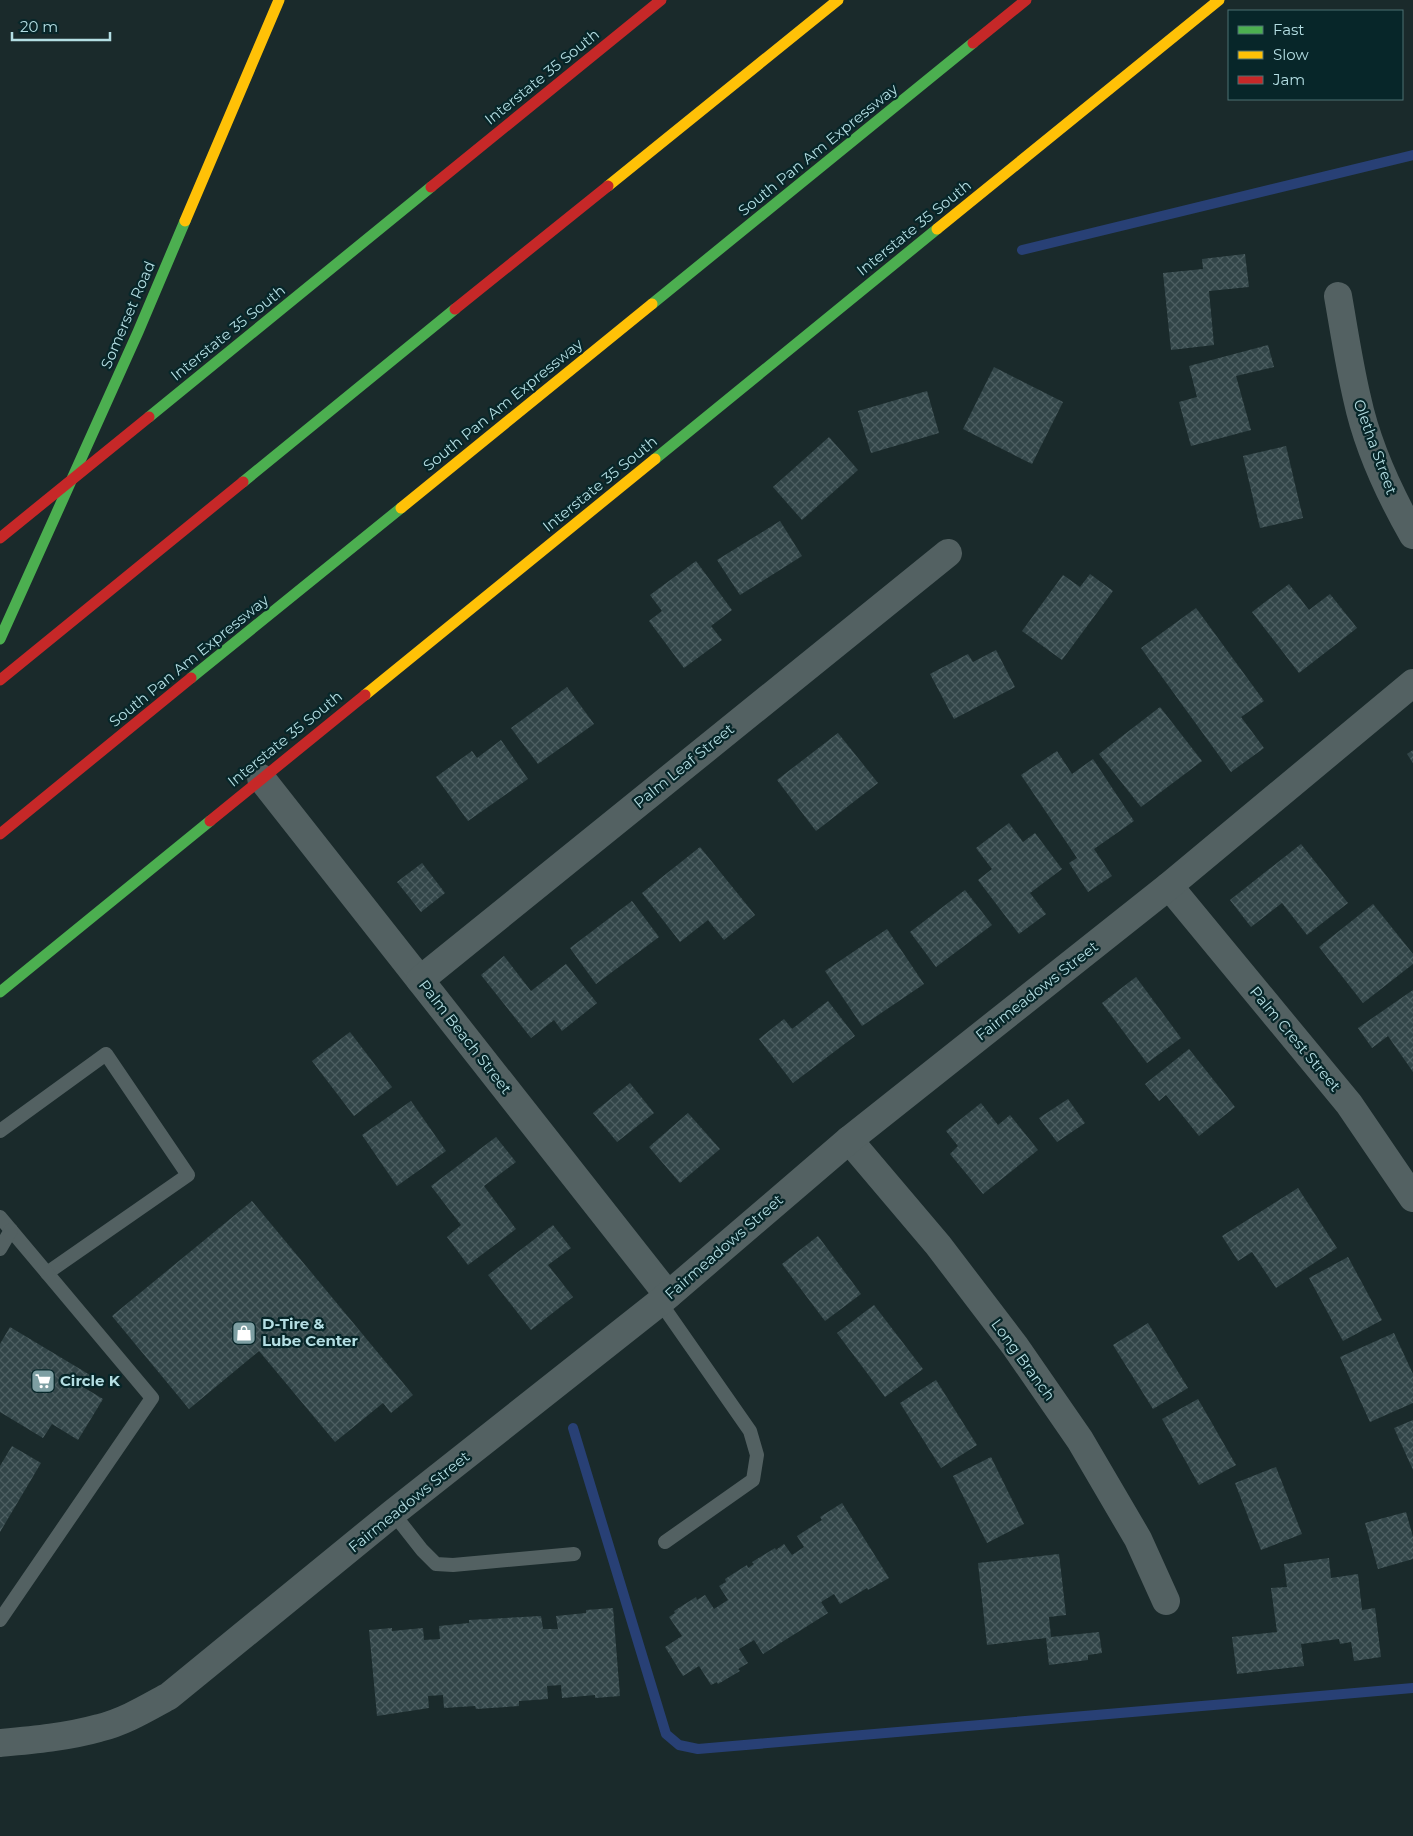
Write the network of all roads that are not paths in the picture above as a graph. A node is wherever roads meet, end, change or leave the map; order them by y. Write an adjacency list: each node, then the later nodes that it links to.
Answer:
1 (279, 0): 7 (main road, Somerset Road)
2 (661, 0): 7 (main road, Interstate 35 South)
3 (838, 0): 12 (main road)
4 (1026, 0): 15 (main road, South Pan Am Expressway)
5 (1219, 0): 14 (main road, Interstate 35 South)
6 (1338, 296): 8 (street, Oletha Street)
7 (72, 479): 9 (main road, Interstate 35 South); 11 (main road, Somerset Road)
8 (1413, 535)
9 (0, 538)
10 (948, 553): 17 (street, Palm Leaf Street)
11 (0, 639)
12 (0, 680)
13 (1413, 682): 16 (street, Fairmeadows Street)
14 (261, 778): 17 (street, Palm Beach Street); 18 (main road, Interstate 35 South)
15 (0, 834)
16 (1169, 886): 20 (street, Fairmeadows Street); 21 (street, Palm Crest Street)
17 (420, 980): 26 (street, Palm Beach Street)
18 (0, 992)
19 (0, 1131): 25 (lane)
20 (849, 1140): 26 (street, Fairmeadows Street); 30 (street, Long Branch)
21 (1413, 1198)
22 (0, 1217): 23 (lane)
23 (11, 1230): 24 (lane); 25 (lane)
24 (0, 1249)
25 (48, 1273): 31 (lane)
26 (664, 1298): 27 (street, Fairmeadows Street); 28 (lane)
27 (393, 1513): 29 (lane); 32 (street, Fairmeadows Street)
28 (665, 1542)
29 (574, 1554)
30 (1166, 1601)
31 (0, 1620)
32 (0, 1743)

